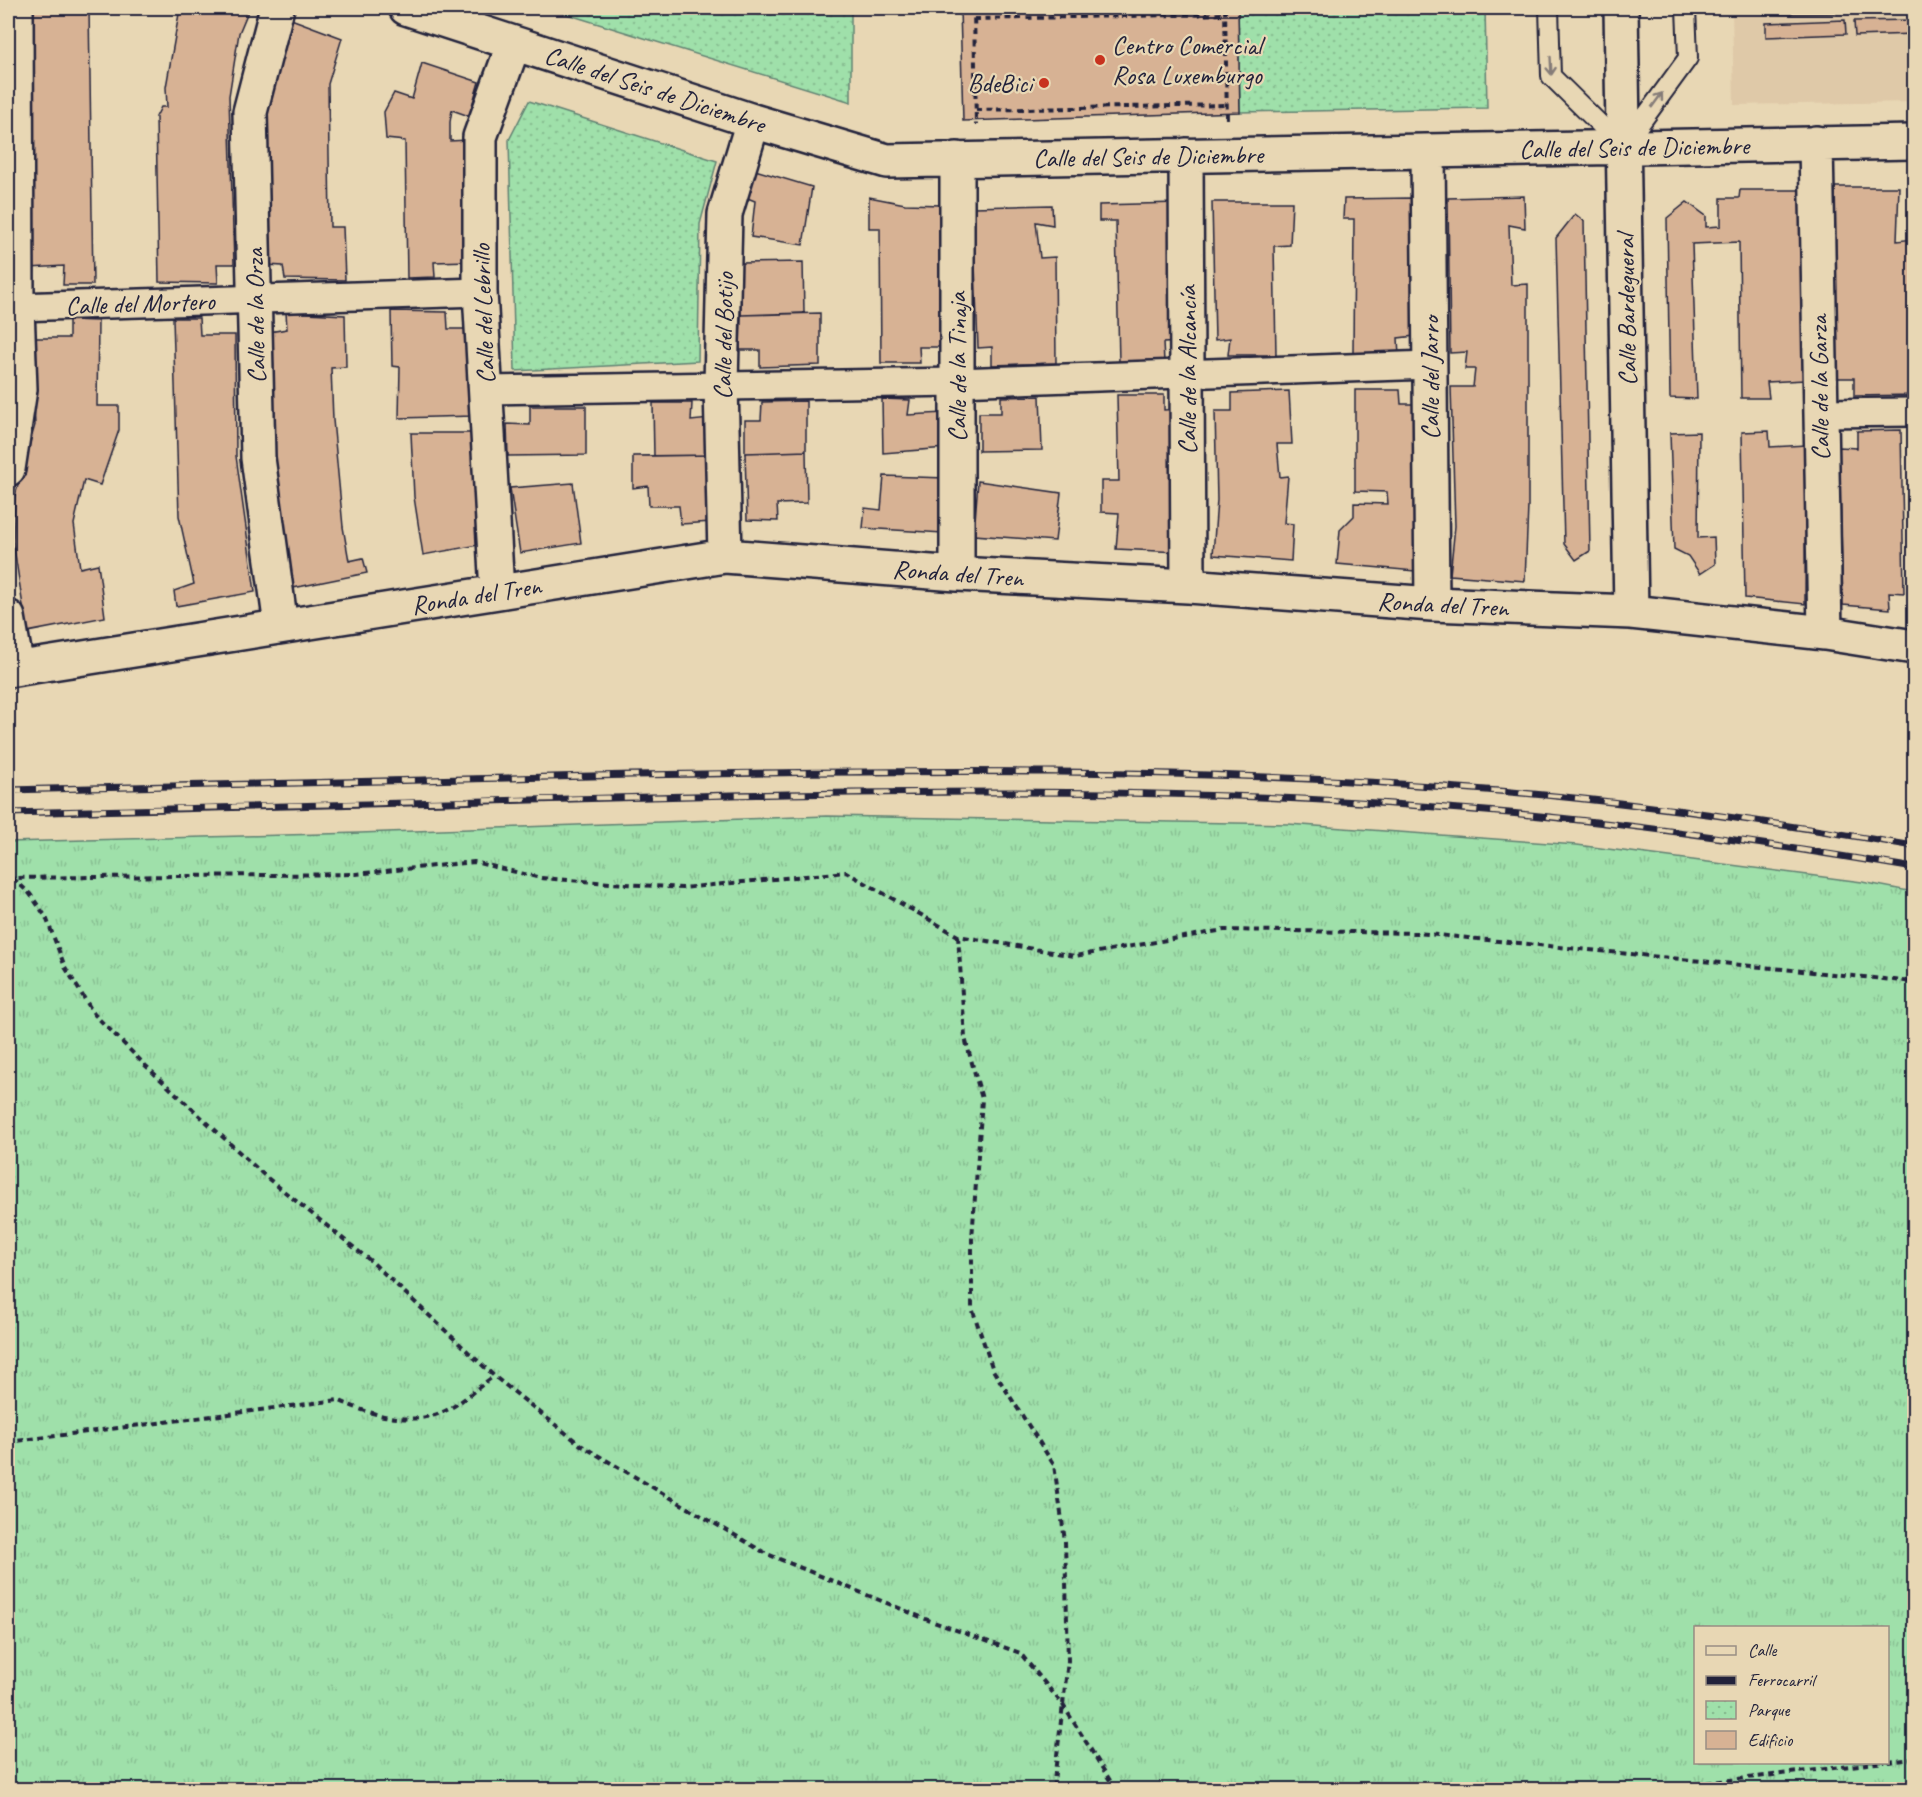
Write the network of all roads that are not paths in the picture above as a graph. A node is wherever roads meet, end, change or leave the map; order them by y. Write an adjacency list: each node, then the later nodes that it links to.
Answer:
1 (15, 8): 17 (street)
2 (278, 8): 16 (street, Calle de la Orza)
3 (406, 8): 7 (street, Calle del Seis de Diciembre)
4 (1549, 8): 11 (lane, one-way to 11)
5 (1621, 8): 11 (street, Calle Bardegueral)
6 (1686, 8): 11 (lane, one-way to 6)
7 (514, 43): 8 (street, Calle del Seis de Diciembre); 15 (street, Calle del Lebrillo)
8 (753, 121): 14 (street, Calle del Seis de Diciembre); 21 (street, Calle del Botijo)
9 (1914, 142): 10 (street, Calle del Seis de Diciembre)
10 (1816, 143): 11 (street, Calle del Seis de Diciembre); 24 (street, Calle de la Garza)
11 (1623, 147): 12 (street, Calle del Seis de Diciembre); 31 (street, Calle Bardegueral)
12 (1428, 151): 13 (street, Calle del Seis de Diciembre); 18 (street, Calle del Jarro)
13 (1186, 155): 14 (street, Calle del Seis de Diciembre); 19 (street, Calle de la Alcancía)
14 (967, 159): 20 (street, Calle de la Tinaja)
15 (480, 292): 16 (street, Calle del Mortero); 22 (street, Calle del Lebrillo)
16 (255, 300): 17 (street, Calle del Mortero); 33 (street, Calle de la Orza)
17 (17, 307): 25 (street)
18 (1430, 365): 19 (street); 30 (street, Calle del Jarro)
19 (1187, 373): 20 (street); 28 (street, Calle de la Alcancía)
20 (957, 381): 21 (street); 27 (street, Calle de la Tinaja)
21 (720, 385): 22 (street); 26 (street, Calle del Botijo)
22 (485, 390): 29 (street, Calle del Lebrillo)
23 (1914, 412): 24 (street)
24 (1819, 413): 34 (street, Calle de la Garza)
25 (8, 469)
26 (725, 556): 27 (street, Ronda del Tren); 29 (street, Ronda del Tren)
27 (957, 574): 28 (street, Ronda del Tren)
28 (1188, 586): 30 (street, Ronda del Tren)
29 (497, 592): 33 (street, Ronda del Tren)
30 (1431, 604): 31 (street, Ronda del Tren)
31 (1631, 612): 34 (street, Ronda del Tren)
32 (8, 616): 36 (street)
33 (281, 626): 36 (street, Ronda del Tren)
34 (1825, 633): 35 (street, Ronda del Tren)
35 (1914, 647)
36 (12, 669)

